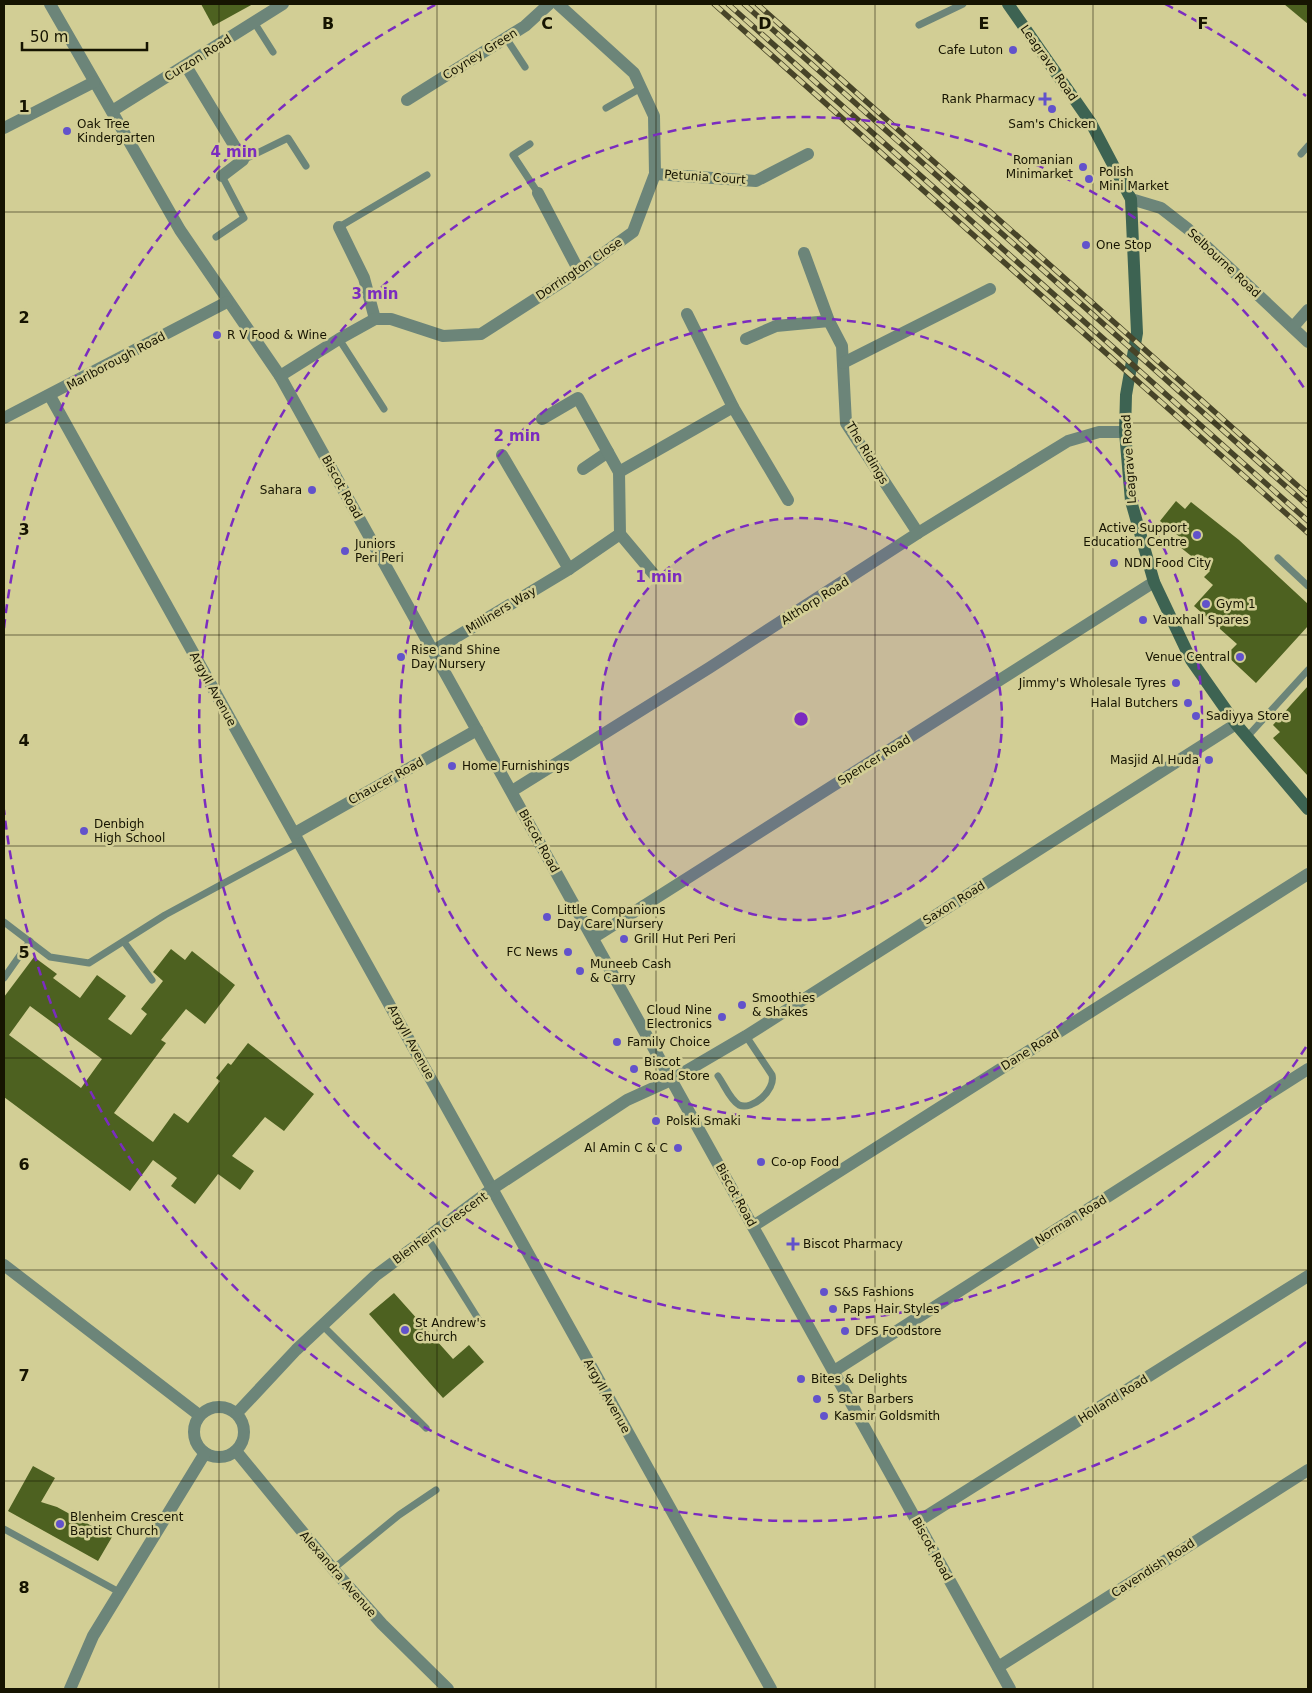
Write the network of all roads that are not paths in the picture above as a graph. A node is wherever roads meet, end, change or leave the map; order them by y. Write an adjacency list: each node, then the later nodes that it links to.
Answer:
1 (50, 4): 14 (street, Biscot Road)
2 (282, 4): 7 (street, Curzon Road)
3 (549, 4): 10 (street, Coyney Green)
4 (558, 4): 15 (street, Dorrington Close)
5 (963, 4): 9 (lane)
6 (1008, 4): 30 (main road, Leagrave Road)
7 (264, 9): 8 (street, Curzon Road)
8 (254, 22): 11 (lane); 12 (street, Curzon Road)
9 (919, 25)
10 (506, 38): 13 (lane); 16 (street, Coyney Green)
11 (273, 52)
12 (186, 66): 18 (street, Curzon Road); 24 (street)
13 (526, 67)
14 (94, 82): 18 (street, Biscot Road); 19 (street)
15 (642, 88): 17 (lane); 26 (street, Dorrington Close)
16 (407, 100)
17 (606, 108)
18 (112, 111): 36 (street, Biscot Road)
19 (4, 128)
20 (530, 144): 29 (lane)
21 (1308, 146): 23 (lane)
22 (808, 154): 26 (street, Petunia Court)
23 (1300, 154)
24 (243, 160): 25 (lane); 28 (street)
25 (306, 166)
26 (656, 174): 34 (street, Dorrington Close)
27 (427, 175): 31 (lane)
28 (222, 176): 32 (lane)
29 (538, 193): 34 (street)
30 (1131, 199): 41 (street, Selbourne Road); 52 (main road, Leagrave Road)
31 (340, 227): 39 (street)
32 (216, 237)
33 (804, 253): 40 (street, The Ridings)
34 (579, 272): 39 (street, Dorrington Close)
35 (990, 289): 45 (street)
36 (227, 302): 46 (street, Biscot Road); 47 (street, Marlborough Road)
37 (1308, 310): 41 (street)
38 (687, 314): 48 (street)
39 (375, 319): 42 (street)
40 (829, 321): 43 (street); 45 (street, The Ridings)
41 (1294, 327): 44 (street, Selbourne Road)
42 (339, 338): 46 (street); 49 (lane)
43 (746, 339)
44 (1308, 342)
45 (843, 364): 58 (street, The Ridings)
46 (280, 376): 65 (street, Biscot Road)
47 (50, 396): 50 (street, Marlborough Road); 72 (street, Argyll Avenue)
48 (733, 407): 56 (street); 57 (street)
49 (384, 409)
50 (4, 418)
51 (542, 419): 53 (street)
52 (1125, 432): 58 (street, Althorp Road); 63 (main road, Leagrave Road)
53 (608, 452): 55 (street); 56 (street)
54 (502, 455): 61 (street)
55 (583, 469)
56 (620, 472): 59 (street)
57 (788, 500)
58 (918, 533): 70 (street, Althorp Road)
59 (620, 534): 61 (street, Milliners Way); 62 (street)
60 (1278, 558): 64 (lane)
61 (569, 569): 65 (street, Milliners Way)
62 (656, 577)
63 (1154, 582): 67 (main road, Leagrave Road); 75 (street, Spencer Road)
64 (1308, 586)
65 (433, 650): 68 (street, Biscot Road)
66 (1308, 670): 69 (lane)
67 (1236, 724): 69 (main road, Leagrave Road); 80 (street, Saxon Road)
68 (477, 730): 70 (street, Biscot Road); 72 (street, Chaucer Road)
69 (1247, 737): 71 (main road, Leagrave Road)
70 (512, 791): 75 (street, Biscot Road)
71 (1308, 809)
72 (297, 837): 77 (lane); 84 (street, Argyll Avenue)
73 (1308, 874): 85 (street, Dane Road)
74 (4, 922): 76 (lane)
75 (593, 938): 83 (street, Biscot Road)
76 (30, 941): 77 (lane); 78 (lane)
77 (124, 942): 79 (lane)
78 (4, 978)
79 (152, 980)
80 (746, 1036): 82 (lane); 83 (street, Saxon Road)
81 (1308, 1069): 91 (street, Norman Road)
82 (718, 1076)
83 (671, 1080): 84 (street, Blenheim Crescent); 85 (street, Biscot Road)
84 (492, 1189): 86 (street, Blenheim Crescent); 106 (street, Argyll Avenue)
85 (753, 1226): 91 (street, Biscot Road)
86 (427, 1237): 89 (street, Blenheim Crescent); 90 (lane)
87 (4, 1266): 93 (street)
88 (1308, 1276): 99 (street, Holland Road)
89 (322, 1325): 92 (street, Blenheim Crescent); 94 (lane)
90 (482, 1326)
91 (834, 1371): 99 (street, Biscot Road)
92 (237, 1413): 93 (street); 95 (street)
93 (199, 1415): 96 (street)
94 (426, 1428)
95 (236, 1451): 96 (street); 101 (street, Alexandra Avenue)
96 (205, 1453): 102 (street)
97 (1308, 1470): 103 (street, Cavendish Road)
98 (436, 1490): 101 (lane)
99 (917, 1522): 103 (street, Biscot Road)
100 (4, 1529): 102 (lane)
101 (333, 1569): 105 (street, Alexandra Avenue)
102 (122, 1593): 104 (street)
103 (998, 1667): 107 (street, Biscot Road)
104 (70, 1689)
105 (448, 1689)
106 (770, 1689)
107 (1010, 1689)

